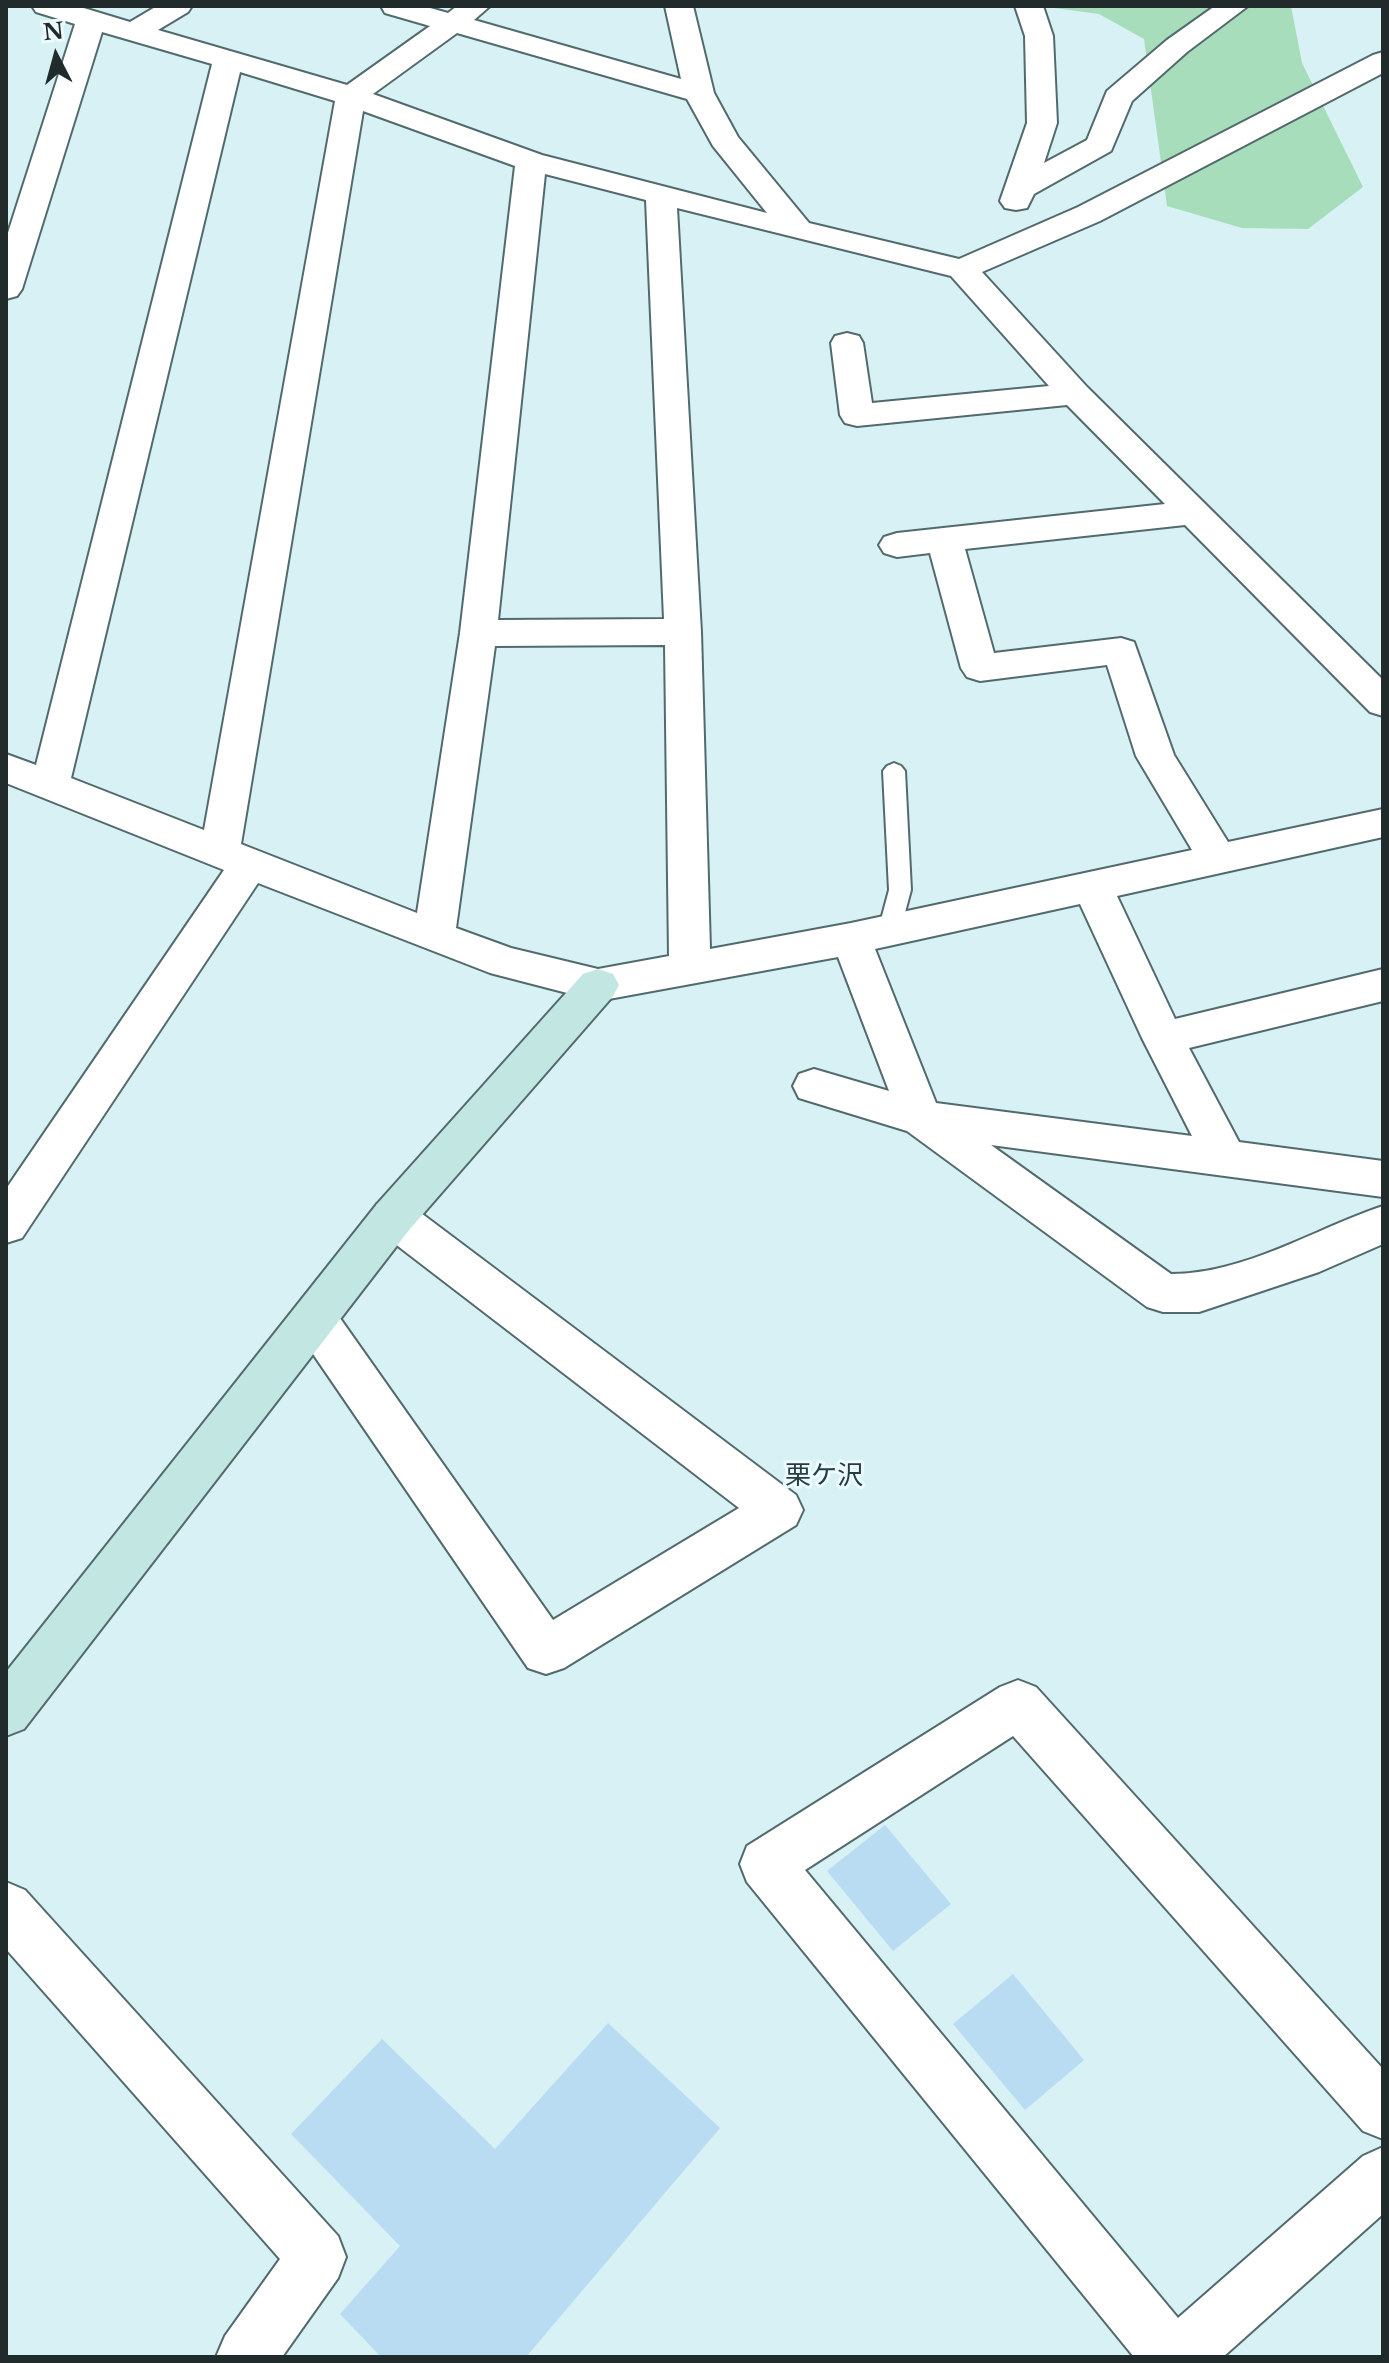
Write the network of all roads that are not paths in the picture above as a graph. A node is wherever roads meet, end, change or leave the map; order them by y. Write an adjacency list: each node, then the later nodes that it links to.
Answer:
1 (46, 6): 8 (street)
2 (178, 6): 10 (street)
3 (476, 6): 9 (street)
4 (679, 6): 13 (street)
5 (1029, 6): 16 (street)
6 (1234, 6): 16 (street)
7 (395, 7): 9 (street)
8 (91, 19): 10 (street); 21 (street)
9 (450, 25): 13 (street); 14 (street)
10 (133, 32): 11 (street)
11 (228, 60): 14 (street); 32 (street)
12 (1383, 61): 19 (street)
13 (699, 93): 18 (street)
14 (351, 96): 15 (street); 34 (street)
15 (531, 161): 17 (street); 28 (street)
16 (1020, 189): 19 (street)
17 (661, 196): 18 (street); 27 (street)
18 (798, 230): 20 (street)
19 (997, 255): 20 (street)
20 (962, 269): 23 (street)
21 (6, 289)
22 (847, 343): 23 (street)
23 (1075, 394): 24 (street)
24 (1193, 513): 25 (street); 29 (street)
25 (944, 540): 26 (street); 35 (street)
26 (897, 545)
27 (683, 632): 28 (street); 39 (street)
28 (478, 633): 38 (street)
29 (1383, 703)
30 (894, 771): 37 (lane)
31 (8, 773): 32 (street)
32 (50, 787): 34 (street)
33 (1383, 823): 35 (street)
34 (235, 859): 38 (street); 49 (street)
35 (1218, 859): 36 (street)
36 (1092, 886): 37 (street); 42 (street)
37 (870, 935): 39 (street); 44 (street)
38 (434, 936): 40 (street)
39 (690, 969): 40 (street)
40 (598, 985): 47 (street)
41 (1383, 985): 42 (street)
42 (1163, 1038): 45 (street)
43 (814, 1086): 44 (street)
44 (921, 1118): 45 (street); 48 (street)
45 (1224, 1156): 46 (street)
46 (1383, 1179)
47 (393, 1217): 50 (street); 50 (street)
48 (1383, 1224)
49 (6, 1225)
50 (314, 1318): 51 (street)
51 (6, 1712)
52 (6, 1909): 55 (street)
53 (1383, 2111): 56 (street)
54 (1383, 2176): 57 (street)
55 (246, 2357)
56 (1172, 2357)
57 (1179, 2357)

